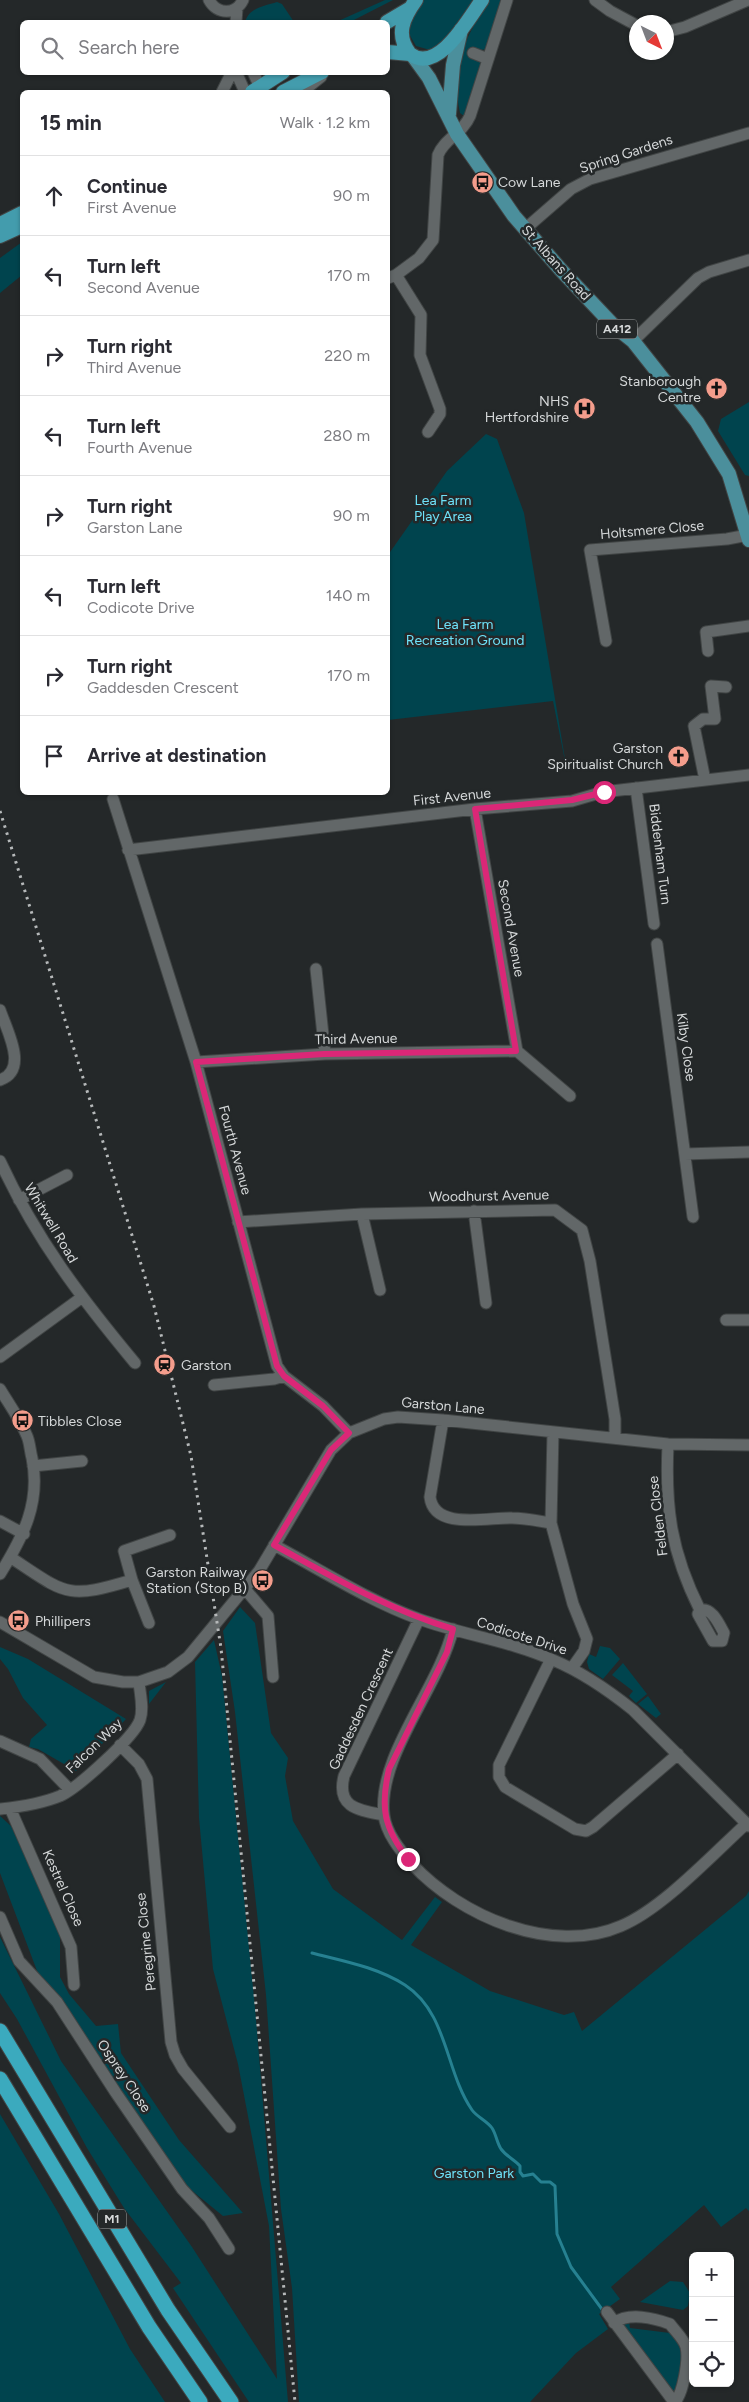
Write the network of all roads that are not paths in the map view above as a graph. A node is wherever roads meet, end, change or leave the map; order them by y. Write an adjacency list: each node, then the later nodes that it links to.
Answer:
1 (482, 0): 12 (highway)
2 (507, 0): 17 (street)
3 (595, 0): 11 (street)
4 (748, 0): 13 (street)
5 (212, 4): 6 (street); 8 (street)
6 (240, 4): 9 (street)
7 (413, 4): 10 (highway); 16 (highway)
8 (218, 20)
9 (236, 20)
10 (390, 20)
11 (629, 21)
12 (461, 30): 16 (highway); 30 (main road)
13 (674, 30)
14 (390, 52): 16 (highway)
15 (473, 53): 17 (street)
16 (411, 55): 30 (main road, St Albans Road / A412)
17 (488, 59): 32 (street)
18 (230, 75): 24 (street)
19 (237, 75): 25 (street)
20 (254, 75): 26 (street)
21 (279, 75): 27 (highway)
22 (316, 75): 28 (highway)
23 (322, 75): 29 (street)
24 (223, 90)
25 (244, 90)
26 (258, 90)
27 (259, 90)
28 (287, 90)
29 (304, 90)
30 (449, 114): 32 (main road, St Albans Road / A412)
31 (749, 133): 36 (street, Spring Gardens)
32 (458, 134): 36 (main road, St Albans Road / A412); 39 (street)
33 (20, 214): 34 (highway)
34 (0, 224)
35 (20, 227): 37 (highway)
36 (525, 229): 40 (main road, St Albans Road / A412)
37 (0, 236)
38 (749, 260): 40 (street)
39 (392, 276): 41 (street)
40 (633, 341): 42 (main road, St Albans Road / A412)
41 (428, 432)
42 (748, 538): 44 (street, Holtsmere Close)
43 (749, 626): 45 (street)
44 (606, 640)
45 (708, 651)
46 (726, 687): 48 (street)
47 (749, 775): 48 (street, First Avenue)
48 (705, 780): 49 (street, First Avenue)
49 (636, 788): 51 (street, First Avenue); 53 (street, Biddenham Turn)
50 (114, 799): 52 (street, Fourth Avenue)
51 (475, 809): 52 (street, First Avenue); 57 (street, Second Avenue)
52 (128, 850): 59 (street, Fourth Avenue)
53 (654, 924)
54 (657, 944): 63 (street, Kilby Close)
55 (316, 969): 58 (street)
56 (0, 1010): 60 (street)
57 (516, 1051): 58 (street, Third Avenue); 61 (street)
58 (324, 1054): 59 (street, Third Avenue)
59 (196, 1062): 70 (street, Fourth Avenue)
60 (0, 1080)
61 (570, 1096)
62 (749, 1152): 63 (street)
63 (685, 1154): 69 (street, Kilby Close)
64 (0, 1161): 66 (street, Whitwell Road)
65 (67, 1175): 66 (street)
66 (19, 1200): 72 (street, Whitwell Road)
67 (474, 1210): 68 (street, Woodhurst Avenue); 73 (street); 84 (street, Woodhurst Avenue)
68 (362, 1214): 70 (street, Woodhurst Avenue); 71 (street)
69 (693, 1217)
70 (238, 1222): 78 (street, Fourth Avenue)
71 (380, 1290)
72 (81, 1298): 76 (street); 77 (street, Whitwell Road)
73 (486, 1303)
74 (726, 1320): 75 (street)
75 (749, 1320)
76 (0, 1357)
77 (135, 1363)
78 (284, 1376): 79 (street); 83 (street, Fourth Avenue)
79 (214, 1385)
80 (0, 1389): 88 (street)
81 (443, 1420): 82 (street, Garston Lane); 83 (street, Garston Lane); 90 (street)
82 (553, 1432): 84 (street, Garston Lane); 90 (street)
83 (349, 1433): 93 (street, Garston Lane)
84 (615, 1438): 85 (street, Garston Lane)
85 (668, 1444): 86 (street, Garston Lane); 98 (street, Felden Close)
86 (749, 1445)
87 (82, 1461): 88 (street)
88 (33, 1466): 91 (street)
89 (0, 1521): 91 (street)
90 (551, 1523): 104 (street)
91 (24, 1534): 94 (street)
92 (170, 1535): 96 (street)
93 (274, 1545): 97 (street, Garston Lane); 99 (street, Codicote Drive)
94 (10, 1557): 95 (street); 96 (street)
95 (0, 1574)
96 (132, 1580): 101 (street)
97 (245, 1589): 105 (street); 106 (street, Garston Lane)
98 (700, 1610)
99 (419, 1619): 102 (street, Codicote Drive); 112 (street, Gaddesden Crescent)
100 (0, 1622): 106 (street, Garston Lane)
101 (149, 1624)
102 (453, 1629): 103 (street, Codicote Drive); 112 (street)
103 (551, 1659): 104 (street, Codicote Drive); 109 (street)
104 (572, 1668): 109 (street, Codicote Drive)
105 (273, 1677)
106 (139, 1682): 108 (street, Falcon Way)
107 (0, 1741): 110 (street)
108 (120, 1745): 110 (street, Falcon Way); 118 (street, Peregrine Close)
109 (678, 1754): 113 (street, Codicote Drive)
110 (70, 1790): 111 (street, Falcon Way)
111 (5, 1808): 115 (street, Kestrel Close)
112 (384, 1815): 113 (street)
113 (748, 1825)
114 (0, 1917): 119 (street, Osprey Close)
115 (74, 1985)
116 (0, 2031): 123 (highway, M1)
117 (0, 2079): 122 (highway, M1)
118 (230, 2127)
119 (229, 2249)
120 (607, 2312): 121 (street)
121 (614, 2323): 124 (street); 124 (street)
122 (200, 2402)
123 (230, 2402)
124 (674, 2402)

